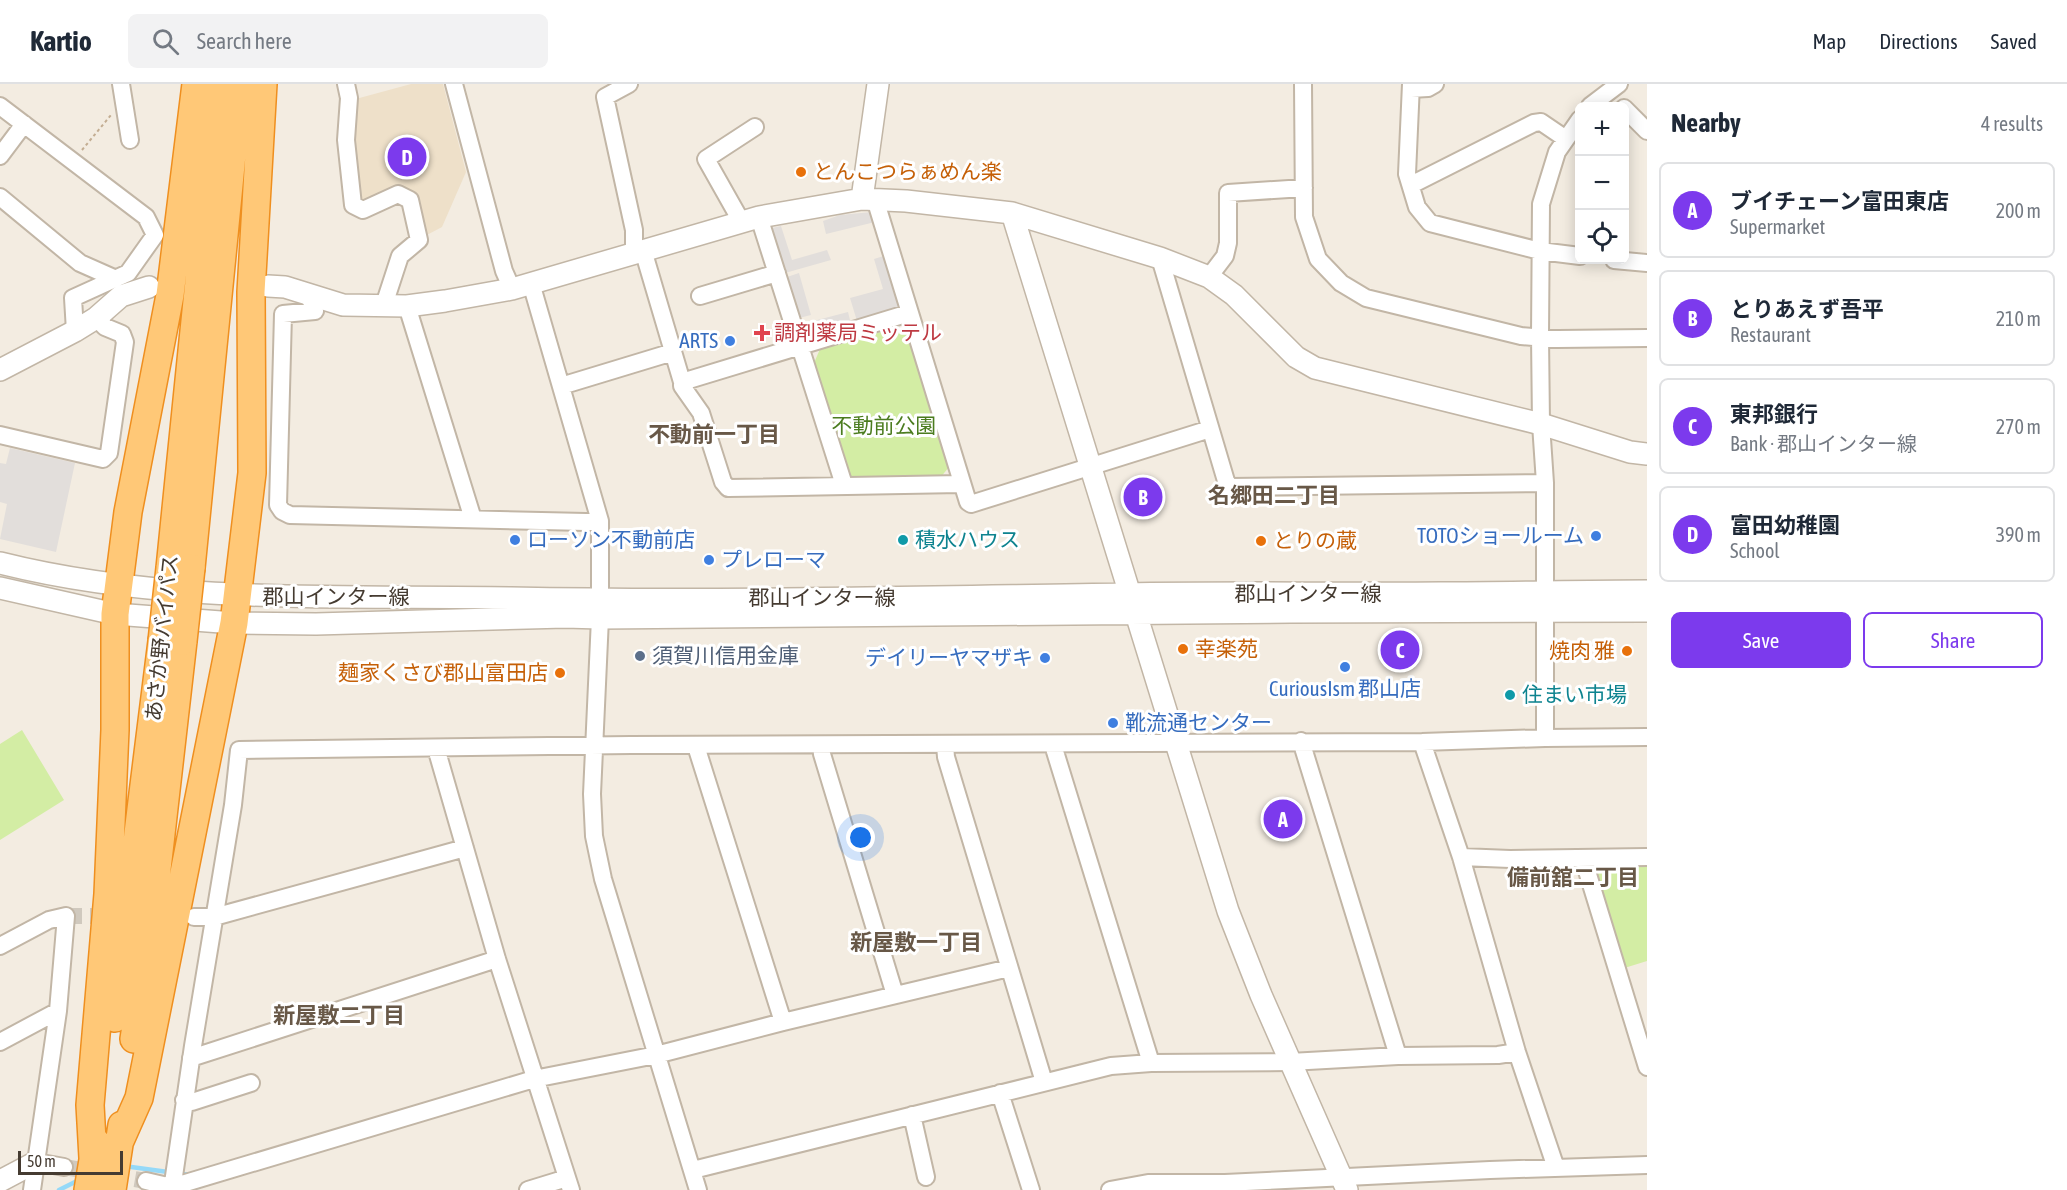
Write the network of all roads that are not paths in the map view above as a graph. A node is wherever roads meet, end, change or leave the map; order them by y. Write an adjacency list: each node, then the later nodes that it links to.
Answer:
1 (196, 84): 69 (highway)
2 (219, 84): 68 (highway, あさか野バイパス)
3 (239, 84): 68 (highway, あさか野バイパス)
4 (263, 84): 72 (highway)
5 (346, 84): 45 (street)
6 (454, 84): 41 (street)
7 (629, 84): 31 (street)
8 (878, 84): 28 (street)
9 (1303, 84): 26 (street)
10 (1435, 84): 12 (street)
11 (1612, 86): 14 (street); 15 (street)
12 (1411, 87): 25 (street)
13 (120, 89): 23 (street)
14 (1594, 102)
15 (1621, 102)
16 (0, 106): 18 (street)
17 (1629, 112): 21 (street)
18 (24, 124): 24 (street); 39 (street)
19 (1575, 126): 22 (street)
20 (755, 127): 30 (street)
21 (1647, 131)
22 (1566, 139): 25 (street); 32 (street)
23 (130, 140)
24 (0, 156)
25 (1411, 185): 32 (street)
26 (1304, 188): 38 (street); 50 (street)
27 (0, 197): 39 (street)
28 (869, 199): 29 (street); 30 (street); 47 (street)
29 (1012, 213): 34 (street); 61 (street)
30 (750, 219): 31 (street); 37 (street)
31 (639, 251): 41 (street); 53 (street)
32 (1540, 251): 33 (street); 50 (street)
33 (1575, 255)
34 (1160, 258): 38 (street); 58 (street)
35 (1629, 261): 36 (street)
36 (1647, 263)
37 (777, 273): 44 (street); 52 (street)
38 (1209, 277): 57 (street)
39 (116, 279): 49 (street)
40 (268, 286): 43 (street)
41 (521, 286): 46 (street); 56 (street)
42 (149, 287): 48 (street)
43 (308, 294): 45 (street); 65 (street)
44 (700, 296)
45 (384, 305): 46 (street)
46 (407, 306): 65 (street)
47 (909, 313): 52 (street); 63 (street)
48 (96, 318): 49 (street); 59 (street)
49 (75, 331): 54 (street)
50 (1540, 336): 51 (street); 57 (street)
51 (1647, 338)
52 (800, 346): 55 (street); 64 (street)
53 (673, 352): 55 (street); 56 (street)
54 (0, 370)
55 (682, 382): 64 (street)
56 (561, 386): 66 (street)
57 (1541, 424): 60 (street); 62 (street)
58 (1210, 429): 61 (street); 62 (street)
59 (0, 435)
60 (1647, 454)
61 (1089, 468): 63 (street); 74 (street)
62 (1545, 483): 73 (street)
63 (962, 484): 64 (street)
64 (844, 485)
65 (472, 519): 66 (street)
66 (600, 521): 75 (street)
67 (0, 563): 69 (street, 郡山インター線)
68 (180, 568): 79 (highway, あさか野バイパス, bridge)
69 (119, 585): 72 (street, 郡山インター線); 77 (highway)
70 (0, 588): 77 (street)
71 (1647, 591): 73 (street, 郡山インター線)
72 (237, 596): 75 (street, 郡山インター線); 78 (highway)
73 (1543, 601): 74 (street, 郡山インター線); 76 (street); 81 (street)
74 (1133, 604): 75 (street, 郡山インター線); 83 (street)
75 (600, 609): 78 (street); 88 (street)
76 (1647, 610)
77 (115, 614): 78 (street); 118 (highway)
78 (234, 623): 117 (highway)
79 (173, 641): 117 (highway, あさか野バイパス); 118 (highway, あさか野バイパス)
80 (1647, 737): 81 (street)
81 (1545, 738): 84 (street)
82 (1301, 741): 83 (street); 84 (street); 106 (street)
83 (1177, 742): 87 (street); 108 (street)
84 (1422, 742): 92 (street)
85 (821, 745): 86 (street); 89 (street); 100 (street)
86 (945, 745): 87 (street); 99 (street)
87 (1053, 745): 109 (street)
88 (595, 746): 89 (street); 90 (street); 105 (street)
89 (696, 746): 102 (street)
90 (436, 748): 91 (street); 96 (street)
91 (465, 848): 96 (street); 98 (street)
92 (1461, 857): 94 (street); 104 (street)
93 (1647, 857): 94 (street)
94 (1583, 858): 110 (street)
95 (194, 917): 96 (street)
96 (214, 917): 107 (street)
97 (0, 946): 101 (street)
98 (497, 959): 107 (street); 111 (street)
99 (1009, 969): 100 (street); 112 (street)
100 (895, 995): 102 (street)
101 (58, 1011): 103 (street); 119 (street)
102 (783, 1022): 105 (street)
103 (0, 1042)
104 (1517, 1052): 106 (street); 122 (street)
105 (656, 1055): 111 (street); 123 (street)
106 (1398, 1056): 108 (street)
107 (191, 1058): 115 (street)
108 (1290, 1062): 109 (street); 128 (street)
109 (1150, 1063): 112 (street)
110 (1647, 1067)
111 (534, 1079): 127 (street); 129 (street)
112 (1044, 1082): 114 (street)
113 (250, 1083): 115 (street)
114 (1000, 1093): 116 (street); 135 (street)
115 (184, 1100): 129 (street)
116 (912, 1115): 123 (street); 124 (street)
117 (120, 1143): 132 (highway, あさか野バイパス)
118 (93, 1158): 131 (highway, あさか野バイパス)
119 (36, 1162): 121 (street); 126 (street); 130 (street)
120 (1647, 1165): 122 (street)
121 (64, 1167)
122 (1556, 1168): 128 (street)
123 (693, 1170): 134 (street)
124 (926, 1177)
125 (146, 1180): 129 (street)
126 (0, 1181)
127 (569, 1184): 133 (street)
128 (1344, 1184): 136 (street)
129 (172, 1188)
130 (32, 1190)
131 (88, 1190)
132 (112, 1190)
133 (528, 1190)
134 (698, 1190)
135 (1031, 1190)
136 (1110, 1190)

